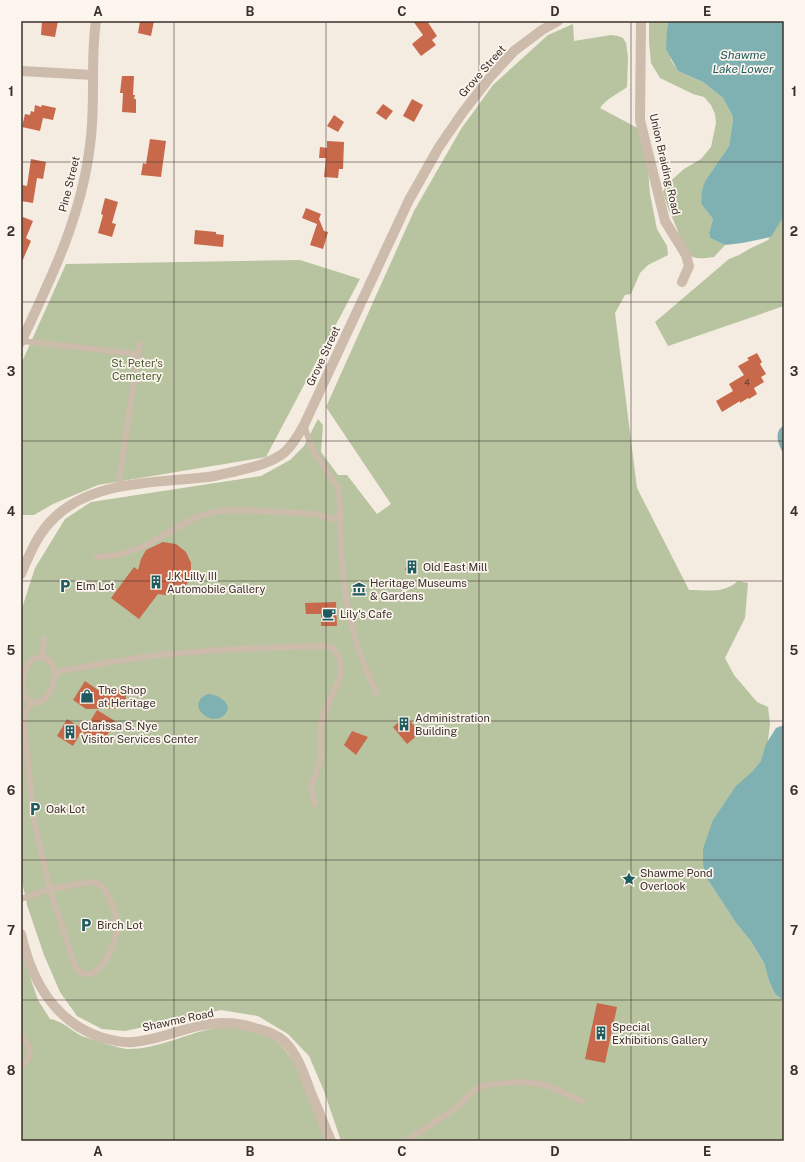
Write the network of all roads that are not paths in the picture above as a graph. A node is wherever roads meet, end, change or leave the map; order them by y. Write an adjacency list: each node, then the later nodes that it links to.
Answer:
1 (96, 21): 5 (street, Pine Street)
2 (558, 21): 10 (street, Grove Street)
3 (641, 21): 6 (street, Union Braiding Road)
4 (21, 71): 5 (street)
5 (93, 75): 7 (street, Pine Street)
6 (682, 282)
7 (21, 342): 9 (lane)
8 (140, 344): 9 (lane)
9 (138, 354): 11 (lane)
10 (304, 425): 11 (street, Grove Street); 12 (lane)
11 (118, 487): 14 (street, Grove Street)
12 (340, 513): 13 (lane); 19 (lane)
13 (97, 557)
14 (21, 574)
15 (44, 638): 16 (lane)
16 (42, 657): 17 (lane); 18 (lane)
17 (23, 670): 20 (lane)
18 (55, 672): 20 (lane); 21 (lane)
19 (377, 693)
20 (31, 702): 22 (lane)
21 (315, 804)
22 (50, 889): 22 (lane); 23 (lane)
23 (21, 899)
24 (21, 934): 28 (street, Shawme Road)
25 (21, 1035): 26 (lane)
26 (21, 1066)
27 (582, 1101): 29 (lane)
28 (331, 1141)
29 (406, 1141)

